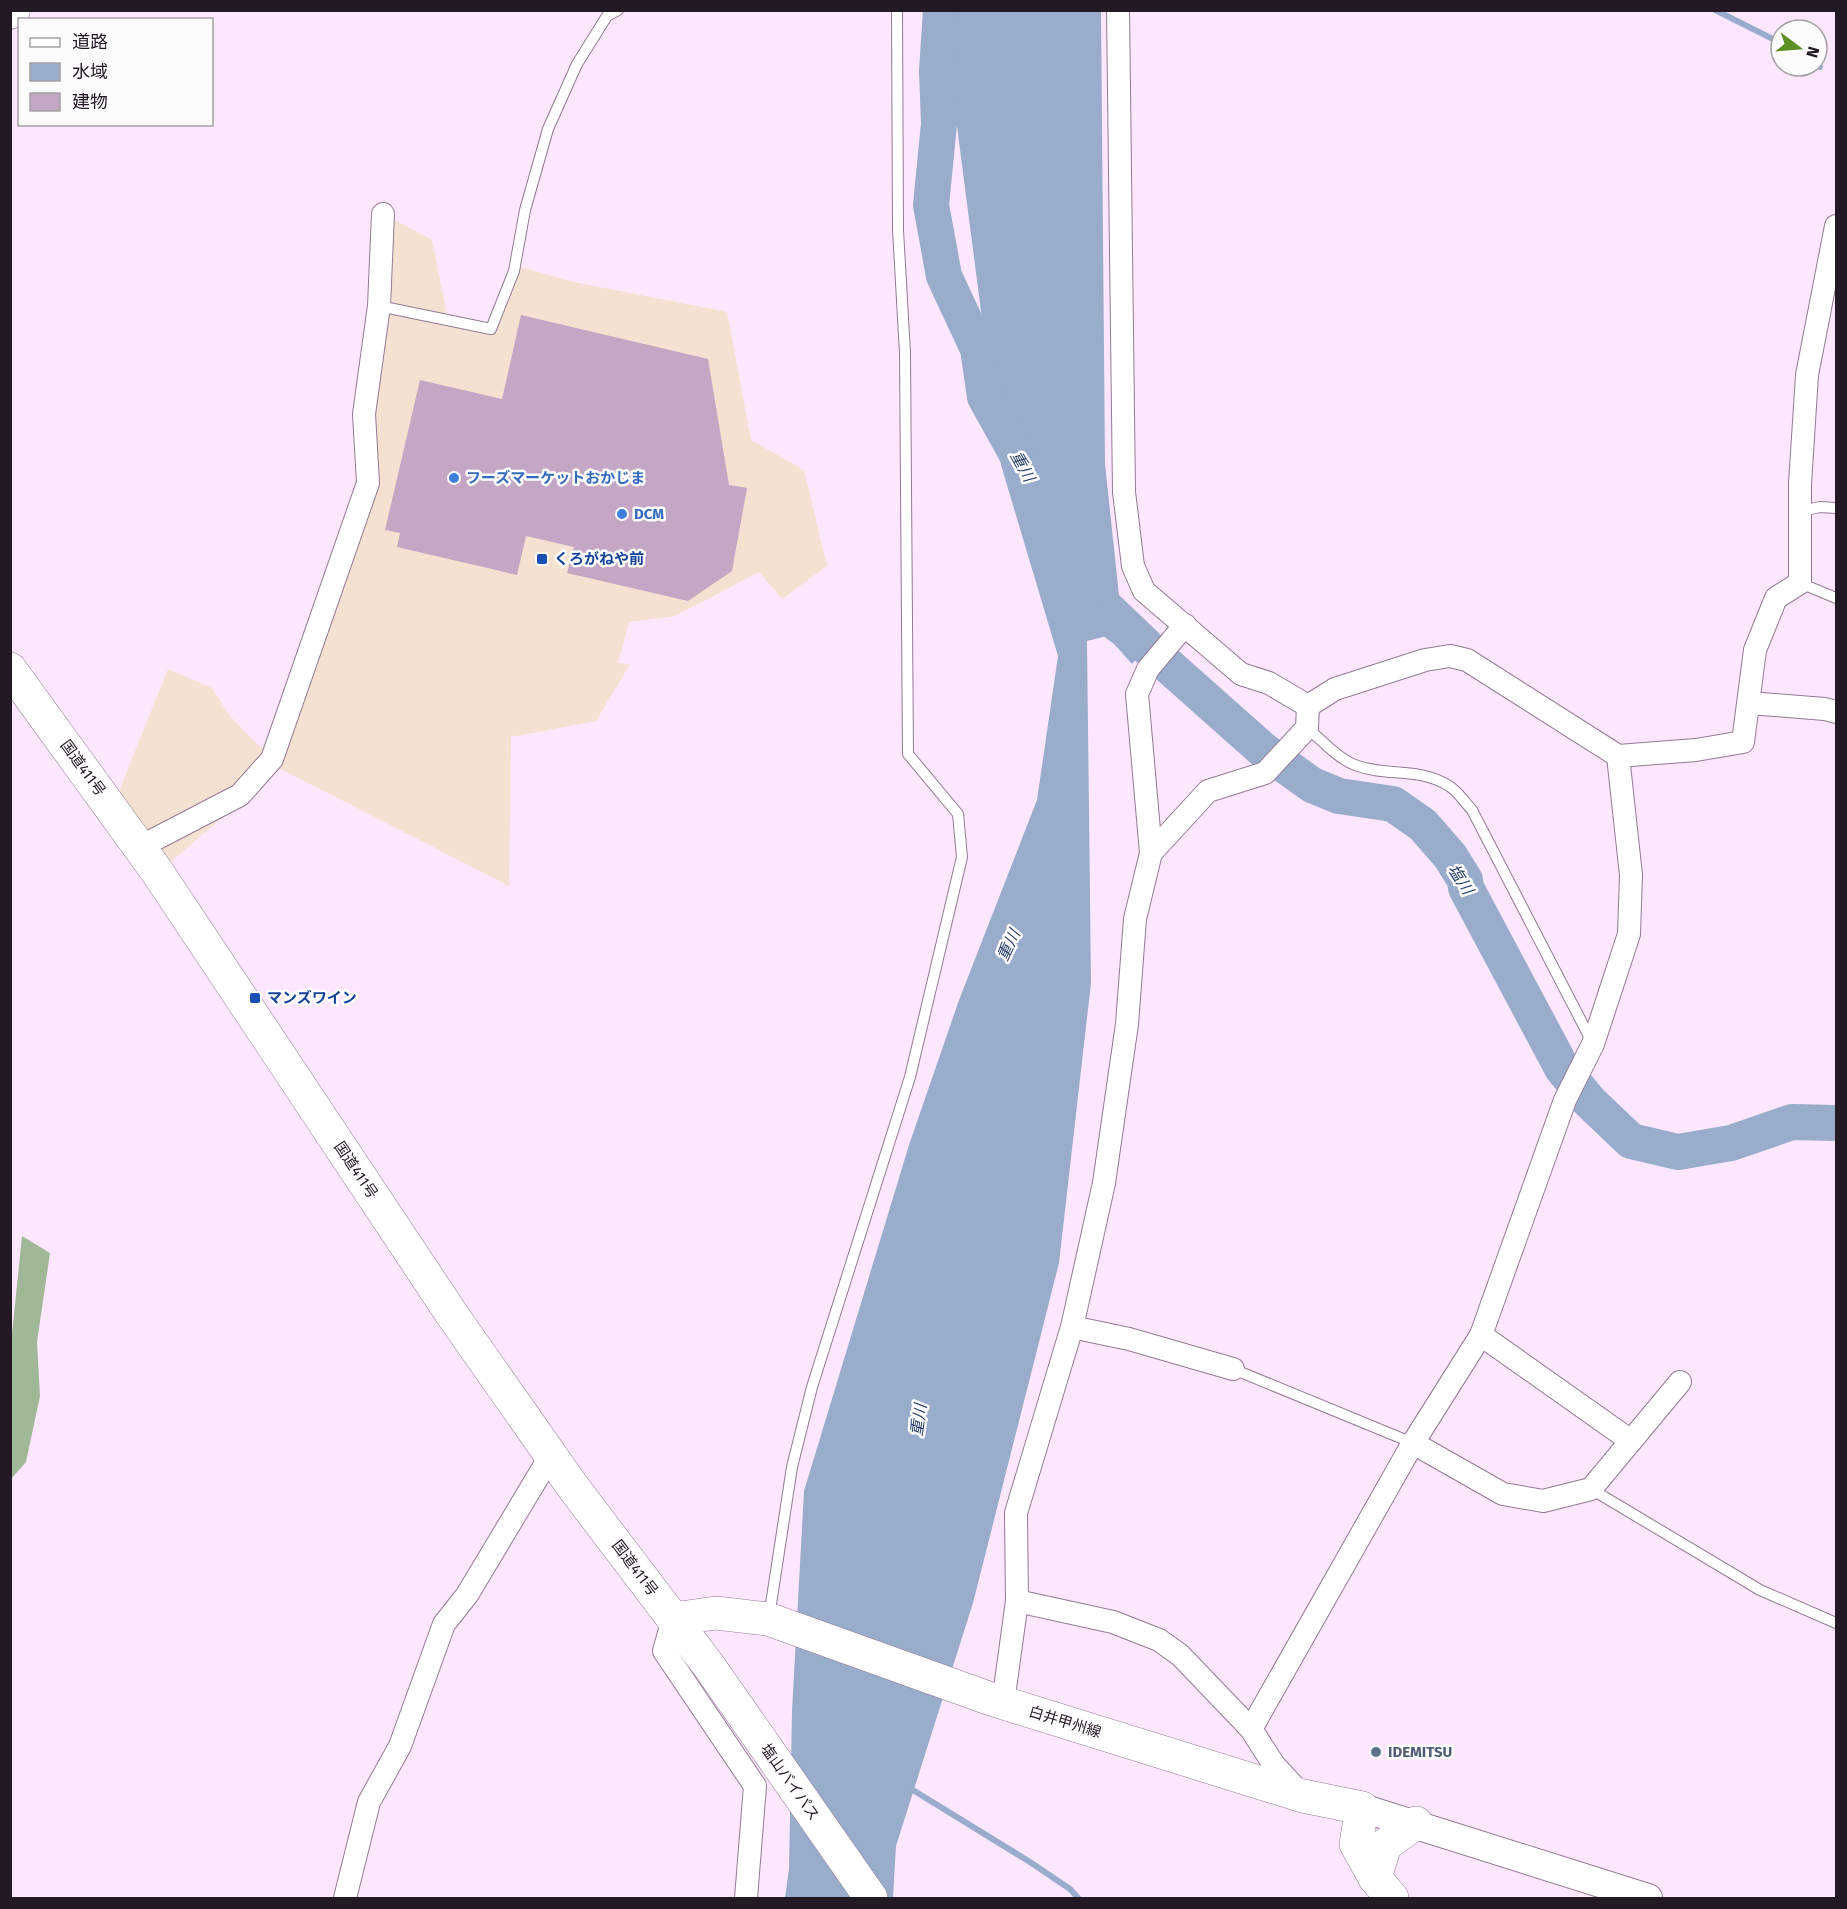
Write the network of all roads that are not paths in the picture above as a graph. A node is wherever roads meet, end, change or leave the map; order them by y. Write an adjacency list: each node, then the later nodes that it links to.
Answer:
1 (618, 10): 6 (lane)
2 (897, 10): 29 (lane)
3 (1118, 10): 11 (street)
4 (383, 214): 6 (street)
5 (1836, 226): 8 (street)
6 (380, 306): 17 (street)
7 (1836, 508): 8 (lane)
8 (1802, 511): 9 (street)
9 (1800, 583): 10 (lane); 13 (street)
10 (1836, 598)
11 (1185, 625): 15 (street); 18 (street)
12 (10, 669): 17 (main road, 国道411号)
13 (1749, 703): 14 (street); 16 (street)
14 (1836, 712)
15 (1307, 717): 16 (street); 18 (street); 19 (lane)
16 (1618, 756): 19 (street)
17 (140, 847): 26 (main road, 国道411号)
18 (1151, 853): 20 (street)
19 (1593, 1044): 21 (street)
20 (1072, 1327): 22 (street); 28 (street)
21 (1481, 1335): 24 (street); 25 (street)
22 (1233, 1369): 25 (lane)
23 (1680, 1382): 24 (street)
24 (1631, 1441): 27 (street)
25 (1413, 1443): 27 (street); 34 (street)
26 (551, 1455): 30 (main road, 国道411号); 39 (street)
27 (1591, 1489): 31 (lane)
28 (1017, 1601): 33 (street); 34 (street)
29 (768, 1618): 30 (main road, 白井甲州線); 33 (main road, 白井甲州線)
30 (673, 1619): 32 (main road, 国道411号); 40 (street)
31 (1836, 1623)
32 (709, 1666): 41 (main road, 塩山バイパス)
33 (997, 1701): 35 (main road, 白井甲州線)
34 (1251, 1729): 35 (street)
35 (1303, 1796): 36 (main road, 白井甲州線)
36 (1362, 1808): 37 (street); 38 (main road)
37 (1416, 1823): 38 (main road); 42 (street)
38 (1383, 1888)
39 (345, 1899)
40 (746, 1899)
41 (871, 1899)
42 (1648, 1899)

